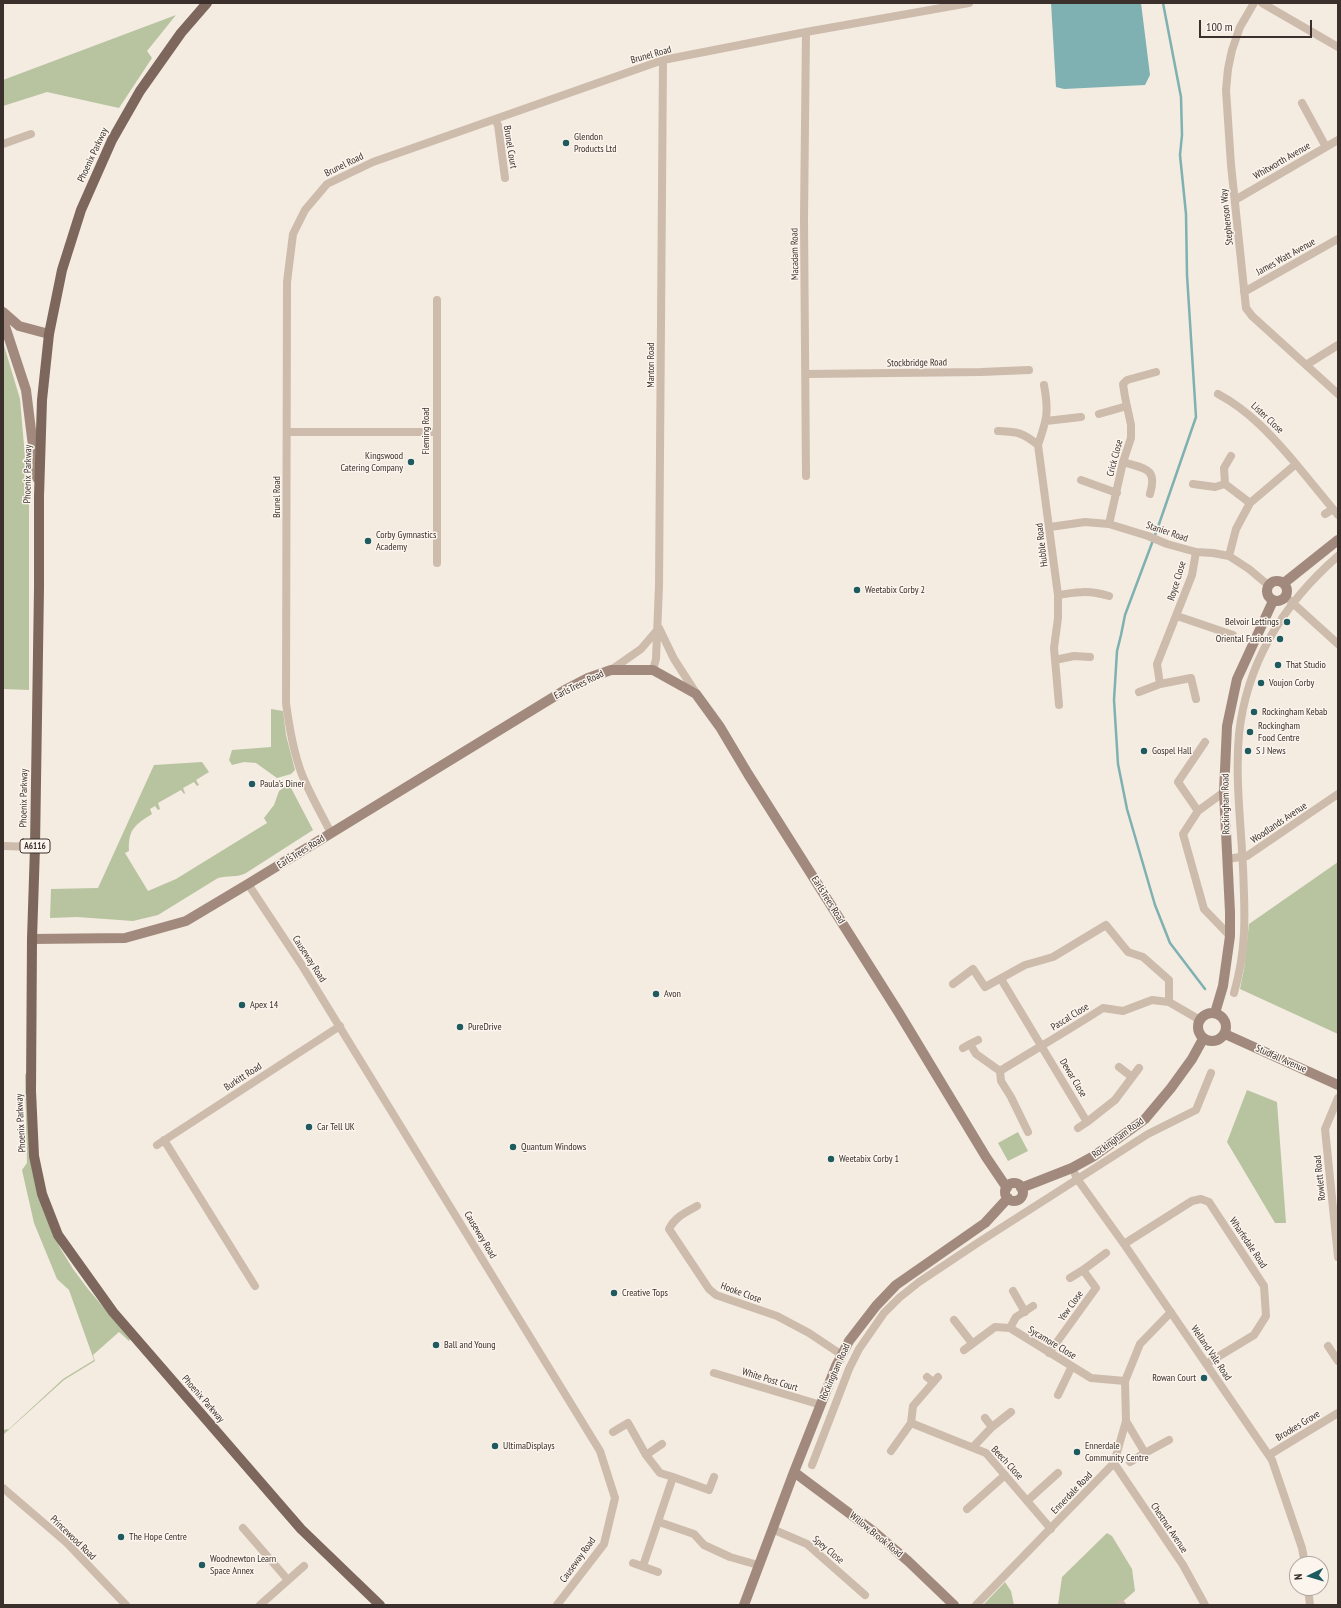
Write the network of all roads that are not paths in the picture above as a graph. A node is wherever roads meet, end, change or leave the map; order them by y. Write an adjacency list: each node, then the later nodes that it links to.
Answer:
1 (207, 3): 22 (main road, Phoenix Parkway / A6116)
2 (969, 3): 5 (street, Brunel Road)
3 (1254, 3): 16 (street, Stephenson Way)
4 (1262, 3): 7 (street)
5 (927, 7): 6 (street, Brunel Road)
6 (806, 32): 8 (street, Brunel Road); 27 (street, Macadam Road)
7 (1338, 47)
8 (663, 60): 10 (street, Brunel Road); 66 (street, Manton Road)
9 (1302, 103): 14 (street)
10 (495, 120): 15 (street, Brunel Court); 36 (street, Brunel Road)
11 (31, 134): 13 (street)
12 (1338, 140): 14 (street, Whitworth Avenue)
13 (3, 144)
14 (1326, 147): 16 (street, Whitworth Avenue)
15 (505, 178)
16 (1235, 200): 18 (street, Stephenson Way)
17 (1338, 239): 18 (street, James Watt Avenue)
18 (1244, 292): 24 (street, Stephenson Way)
19 (437, 300): 37 (street, Fleming Road)
20 (3, 312): 22 (street)
21 (3, 320): 48 (street)
22 (49, 334): 48 (main road, Phoenix Parkway / A6116)
23 (1338, 345): 24 (street)
24 (1306, 365): 30 (street, Stephenson Way)
25 (1029, 370): 27 (street, Stockbridge Road)
26 (1156, 372): 31 (street, Crick Close)
27 (806, 374): 42 (street, Macadam Road)
28 (1044, 385): 34 (street, Hubble Road)
29 (1218, 394): 41 (street, Lister Close)
30 (1338, 394)
31 (1127, 406): 32 (street); 40 (street, Crick Close)
32 (1099, 414)
33 (1082, 417): 34 (street)
34 (1046, 421): 38 (street, Hubble Road)
35 (998, 431): 38 (street)
36 (287, 432): 37 (street); 84 (street, Brunel Road)
37 (436, 432): 58 (street, Fleming Road)
38 (1038, 445): 53 (street, Hubble Road)
39 (1232, 456): 45 (street)
40 (1123, 462): 46 (street, Crick Close); 47 (street)
41 (1296, 464): 49 (street); 50 (street, Lister Close)
42 (806, 476)
43 (1081, 480): 46 (street)
44 (1193, 484): 45 (street)
45 (1225, 484): 49 (street)
46 (1117, 493): 52 (street, Crick Close)
47 (1150, 494)
48 (39, 496): 86 (main road, Phoenix Parkway / A6116)
49 (1250, 503): 56 (street)
50 (1335, 512): 51 (street)
51 (1325, 514)
52 (1109, 524): 53 (street, Stanier Road); 55 (street, Stanier Road)
53 (1050, 527): 61 (street, Hubble Road)
54 (1338, 540): 59 (street)
55 (1196, 552): 56 (street, Stanier Road); 65 (street, Royce Close)
56 (1229, 556): 60 (street, Stanier Road)
57 (1338, 556): 63 (street)
58 (437, 563)
59 (1284, 584): 60 (street); 63 (street)
60 (1268, 585): 64 (street)
61 (1058, 595): 62 (street); 70 (street, Hubble Road)
62 (1109, 596)
63 (1289, 599): 64 (street); 68 (street); 74 (street)
64 (1273, 601): 71 (street, Rockingham Road)
65 (1177, 616): 67 (street, Royce Close); 75 (street, Royce Close)
66 (658, 628): 72 (street); 73 (street, Manton Road); 77 (street)
67 (1233, 635)
68 (1338, 644)
69 (1090, 657): 70 (street)
70 (1055, 660): 79 (street, Hubble Road)
71 (1242, 667): 74 (street); 81 (street, Rockingham Road)
72 (611, 670): 73 (street, EarlsTrees Road); 84 (street, EarlsTrees Road)
73 (653, 670): 77 (street, EarlsTrees Road)
74 (1254, 672): 88 (street)
75 (1160, 684): 76 (street); 78 (street)
76 (1138, 692)
77 (696, 694): 118 (street, EarlsTrees Road)
78 (1196, 699)
79 (1059, 704)
80 (1205, 742): 83 (street)
81 (1224, 792): 83 (street); 87 (street, Rockingham Road)
82 (1338, 794): 88 (street, Woodlands Avenue)
83 (1198, 811): 90 (street)
84 (331, 833): 89 (street, EarlsTrees Road)
85 (3, 846): 86 (street)
86 (35, 847): 91 (main road, Phoenix Parkway / A6116)
87 (1227, 858): 88 (street, Woodlands Avenue); 90 (street, Rockingham Road)
88 (1242, 858): 94 (street)
89 (248, 884): 91 (street, EarlsTrees Road); 98 (street, Causeway Road)
90 (1230, 936): 96 (street, Rockingham Road)
91 (32, 939): 184 (main road, Phoenix Parkway / A6116)
92 (1001, 979): 93 (street); 95 (street); 102 (street, Dewar Close)
93 (953, 984)
94 (1234, 994)
95 (1169, 1002): 97 (street, Pascal Close); 102 (street, Pascal Close)
96 (1215, 1014): 97 (street); 99 (street)
97 (1200, 1020): 100 (street)
98 (340, 1026): 113 (street, Burkitt Road); 185 (street, Causeway Road)
99 (1225, 1034): 100 (street); 108 (street, Studfall Avenue)
100 (1203, 1039): 115 (street, Rockingham Road)
101 (978, 1040): 105 (street)
102 (1042, 1045): 105 (street, Pascal Close); 110 (street, Dewar Close)
103 (1119, 1067): 107 (street)
104 (1139, 1068): 107 (street)
105 (1000, 1071): 112 (street)
106 (1211, 1073): 116 (street)
107 (1132, 1078): 110 (street)
108 (1338, 1085)
109 (1338, 1098): 122 (street, Rowlett Road)
110 (1087, 1122): 111 (street)
111 (1078, 1128)
112 (1028, 1132)
113 (164, 1140): 114 (street, Burkitt Road); 125 (street)
114 (157, 1145)
115 (1072, 1168): 116 (street, Welland Vale Road); 117 (street, Rockingham Road)
116 (1078, 1180): 120 (street, Welland Vale Road); 161 (street)
117 (1021, 1188): 118 (street); 118 (street)
118 (1007, 1193): 136 (street, Rockingham Road)
119 (697, 1206): 136 (street, Hooke Close)
120 (1124, 1244): 129 (street, Welland Vale Road); 138 (street, Wharfedale Road)
121 (1106, 1253): 123 (street, Yew Close)
122 (1338, 1257)
123 (1083, 1270): 124 (street, Yew Close); 135 (street, Yew Close)
124 (1070, 1278)
125 (255, 1286)
126 (1013, 1291): 128 (street)
127 (1033, 1306): 128 (street)
128 (1025, 1312): 131 (street)
129 (1171, 1312): 138 (street, Welland Vale Road); 142 (street, Ennerdale Road)
130 (954, 1320): 132 (street)
131 (1010, 1328): 132 (street); 135 (street, Sycamore Close)
132 (972, 1343): 134 (street)
133 (1328, 1346): 137 (street)
134 (964, 1350)
135 (1049, 1353): 139 (street, Sycamore Close)
136 (842, 1355): 144 (street, Rockingham Road)
137 (1337, 1356)
138 (1206, 1364): 158 (street, Welland Vale Road)
139 (1072, 1366): 142 (street, Sycamore Close); 143 (street)
140 (714, 1373): 144 (street, White Post Court)
141 (933, 1379): 149 (street)
142 (1126, 1381): 148 (street, Ennerdale Road)
143 (1058, 1395)
144 (821, 1405): 162 (street, Rockingham Road)
145 (1011, 1412): 150 (street)
146 (1338, 1413): 158 (street, Brookes Grove)
147 (985, 1418): 150 (street)
148 (1126, 1421): 156 (street); 160 (street, Ennerdale Road)
149 (911, 1423): 154 (street, Beech Close); 155 (street)
150 (992, 1426): 154 (street)
151 (613, 1432): 157 (street)
152 (1169, 1440): 156 (street)
153 (662, 1444): 157 (street)
154 (974, 1448): 164 (street, Beech Close)
155 (891, 1451)
156 (1145, 1453): 159 (street)
157 (646, 1455): 165 (street)
158 (1269, 1455): 174 (street, Welland Vale Road)
159 (1130, 1462)
160 (1114, 1464): 173 (street, Ennerdale Road); 189 (street, Chestnut Avenue)
161 (812, 1465)
162 (794, 1472): 172 (street, Rockingham Road); 187 (street, Willow Brook Road)
163 (1058, 1473): 168 (street)
164 (1005, 1475): 168 (street, Beech Close); 169 (street)
165 (673, 1477): 166 (street); 170 (street)
166 (714, 1477)
167 (3, 1488): 182 (street, Princewood Road)
168 (1027, 1501): 173 (street, Beech Close)
169 (967, 1509)
170 (659, 1522): 176 (street); 178 (street)
171 (243, 1528): 180 (street)
172 (772, 1529): 176 (street, Rockingham Road); 181 (street, Spey Close)
173 (1051, 1529): 188 (street, Ennerdale Road)
174 (1304, 1556)
175 (633, 1563): 178 (street)
176 (758, 1565): 186 (street, Rockingham Road)
177 (304, 1566): 180 (street)
178 (643, 1566): 179 (street)
179 (658, 1572)
180 (288, 1580): 183 (street)
181 (865, 1595)
182 (126, 1605)
183 (260, 1605)
184 (380, 1605)
185 (558, 1605)
186 (744, 1605)
187 (954, 1605)
188 (976, 1605)
189 (1205, 1605)

